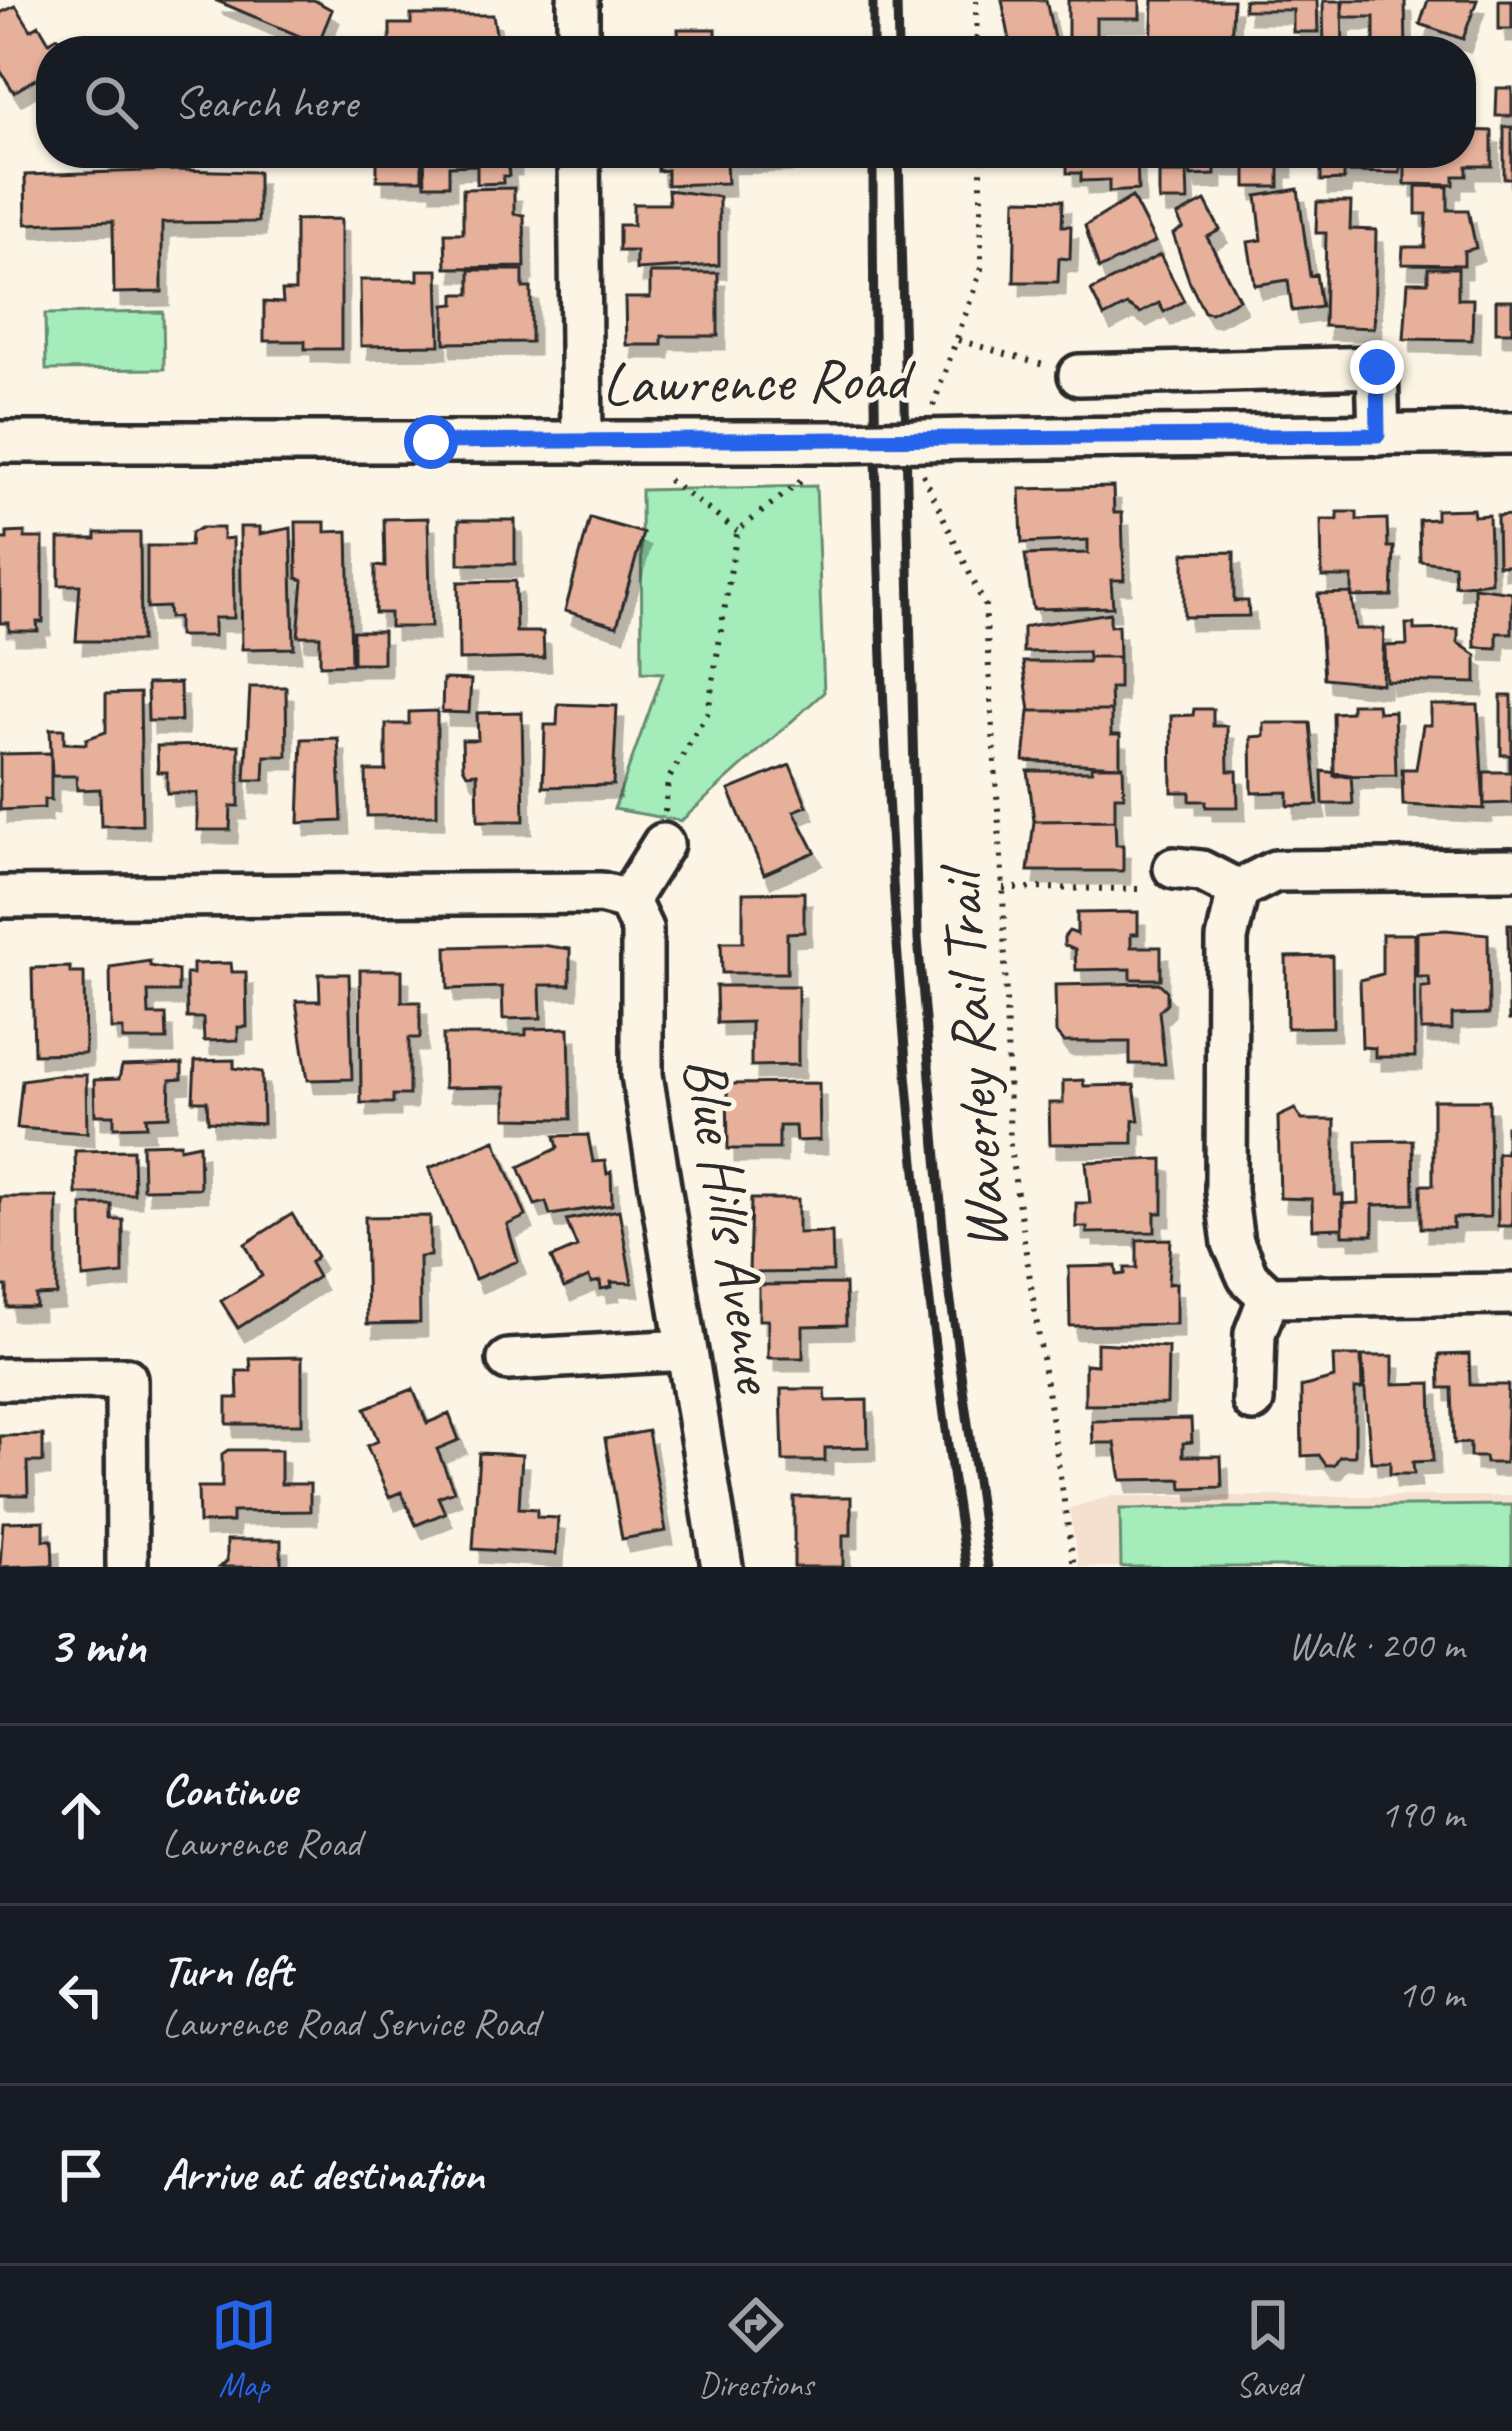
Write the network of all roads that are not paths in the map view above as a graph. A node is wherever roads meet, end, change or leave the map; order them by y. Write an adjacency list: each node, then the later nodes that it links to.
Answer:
1 (578, 0): 2 (street)
2 (578, 36)
3 (579, 168): 8 (street)
4 (1079, 375): 6 (street)
5 (1512, 433): 6 (street, Lawrence Road)
6 (1378, 435): 8 (street, Lawrence Road, bridge)
7 (0, 442): 8 (street, Lawrence Road)
8 (582, 443)
9 (663, 844): 14 (street)
10 (1512, 869): 12 (street)
11 (1171, 879): 12 (street)
12 (1238, 890): 16 (street)
13 (0, 896): 14 (street)
14 (628, 900): 17 (street, Blue Hills Avenue)
15 (1512, 1294): 16 (street)
16 (1269, 1297): 20 (street)
17 (686, 1350): 18 (street); 22 (street, Blue Hills Avenue)
18 (508, 1360)
19 (0, 1379): 21 (street)
20 (1253, 1401)
21 (127, 1567)
22 (722, 1567)

